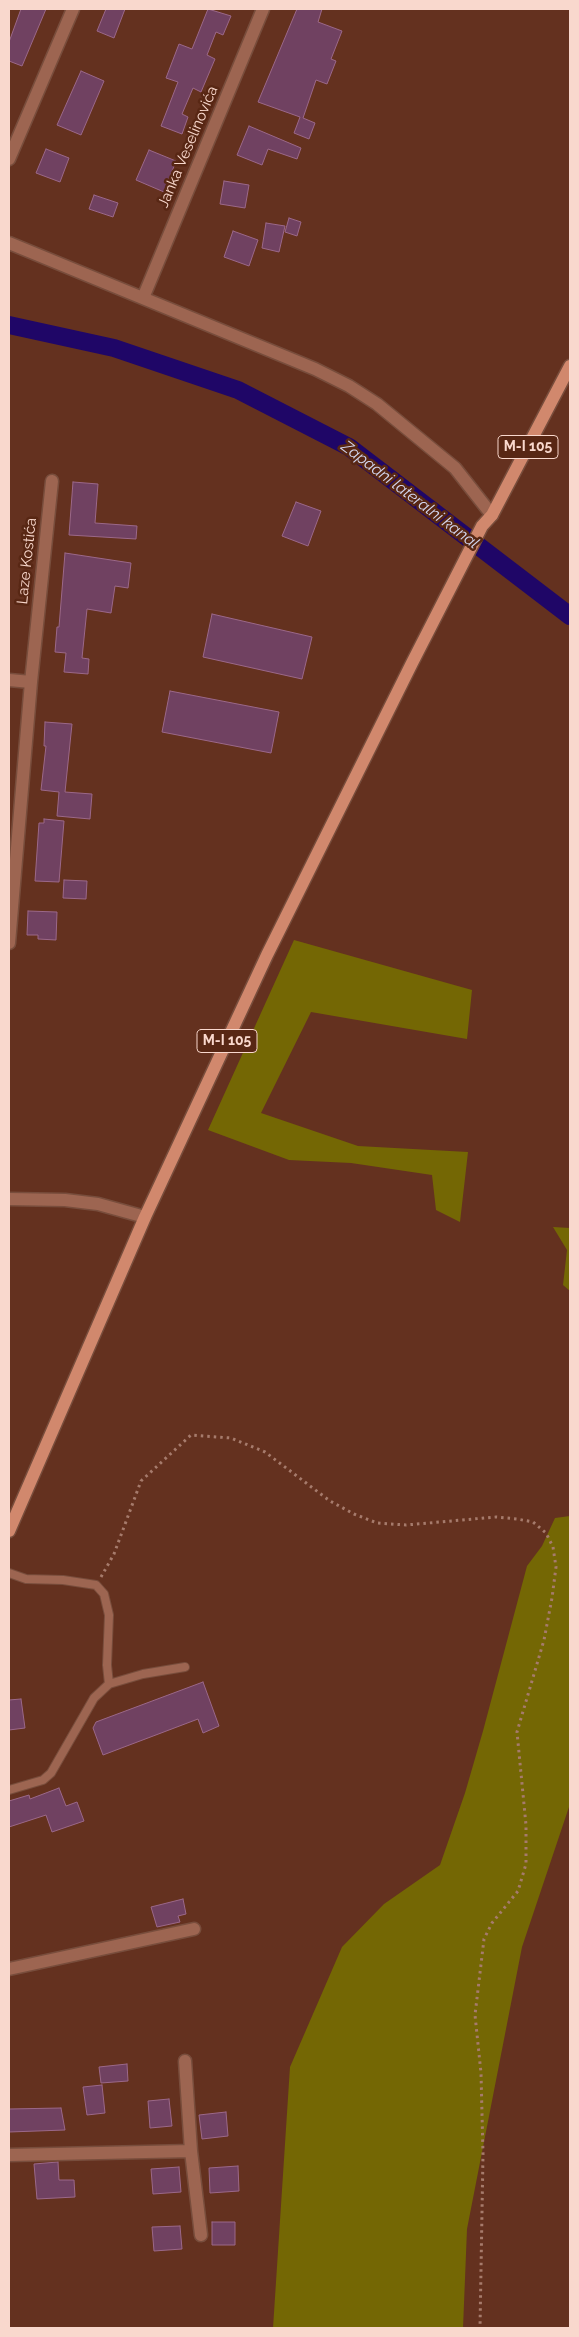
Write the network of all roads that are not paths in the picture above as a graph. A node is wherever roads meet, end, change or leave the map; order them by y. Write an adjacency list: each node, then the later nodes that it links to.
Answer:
1 (73, 9): 3 (street)
2 (263, 9): 5 (street, Janka Veselinovića)
3 (9, 159)
4 (9, 243): 5 (street)
5 (143, 298): 8 (street)
6 (570, 366): 8 (main road, M-I 105)
7 (52, 481): 10 (street, Laze Kostića)
8 (492, 515): 13 (main road, M-I 105)
9 (9, 680): 10 (street)
10 (31, 682): 11 (street, Laze Kostića)
11 (9, 943)
12 (9, 1199): 13 (street)
13 (145, 1217): 14 (main road, M-I 105)
14 (9, 1531)
15 (9, 1573): 17 (lane)
16 (185, 1667): 17 (lane)
17 (110, 1684): 18 (lane)
18 (9, 1790)
19 (194, 1930): 20 (street)
20 (9, 1969)
21 (185, 2061): 22 (street)
22 (191, 2151): 23 (street); 24 (street)
23 (9, 2155)
24 (201, 2235)

